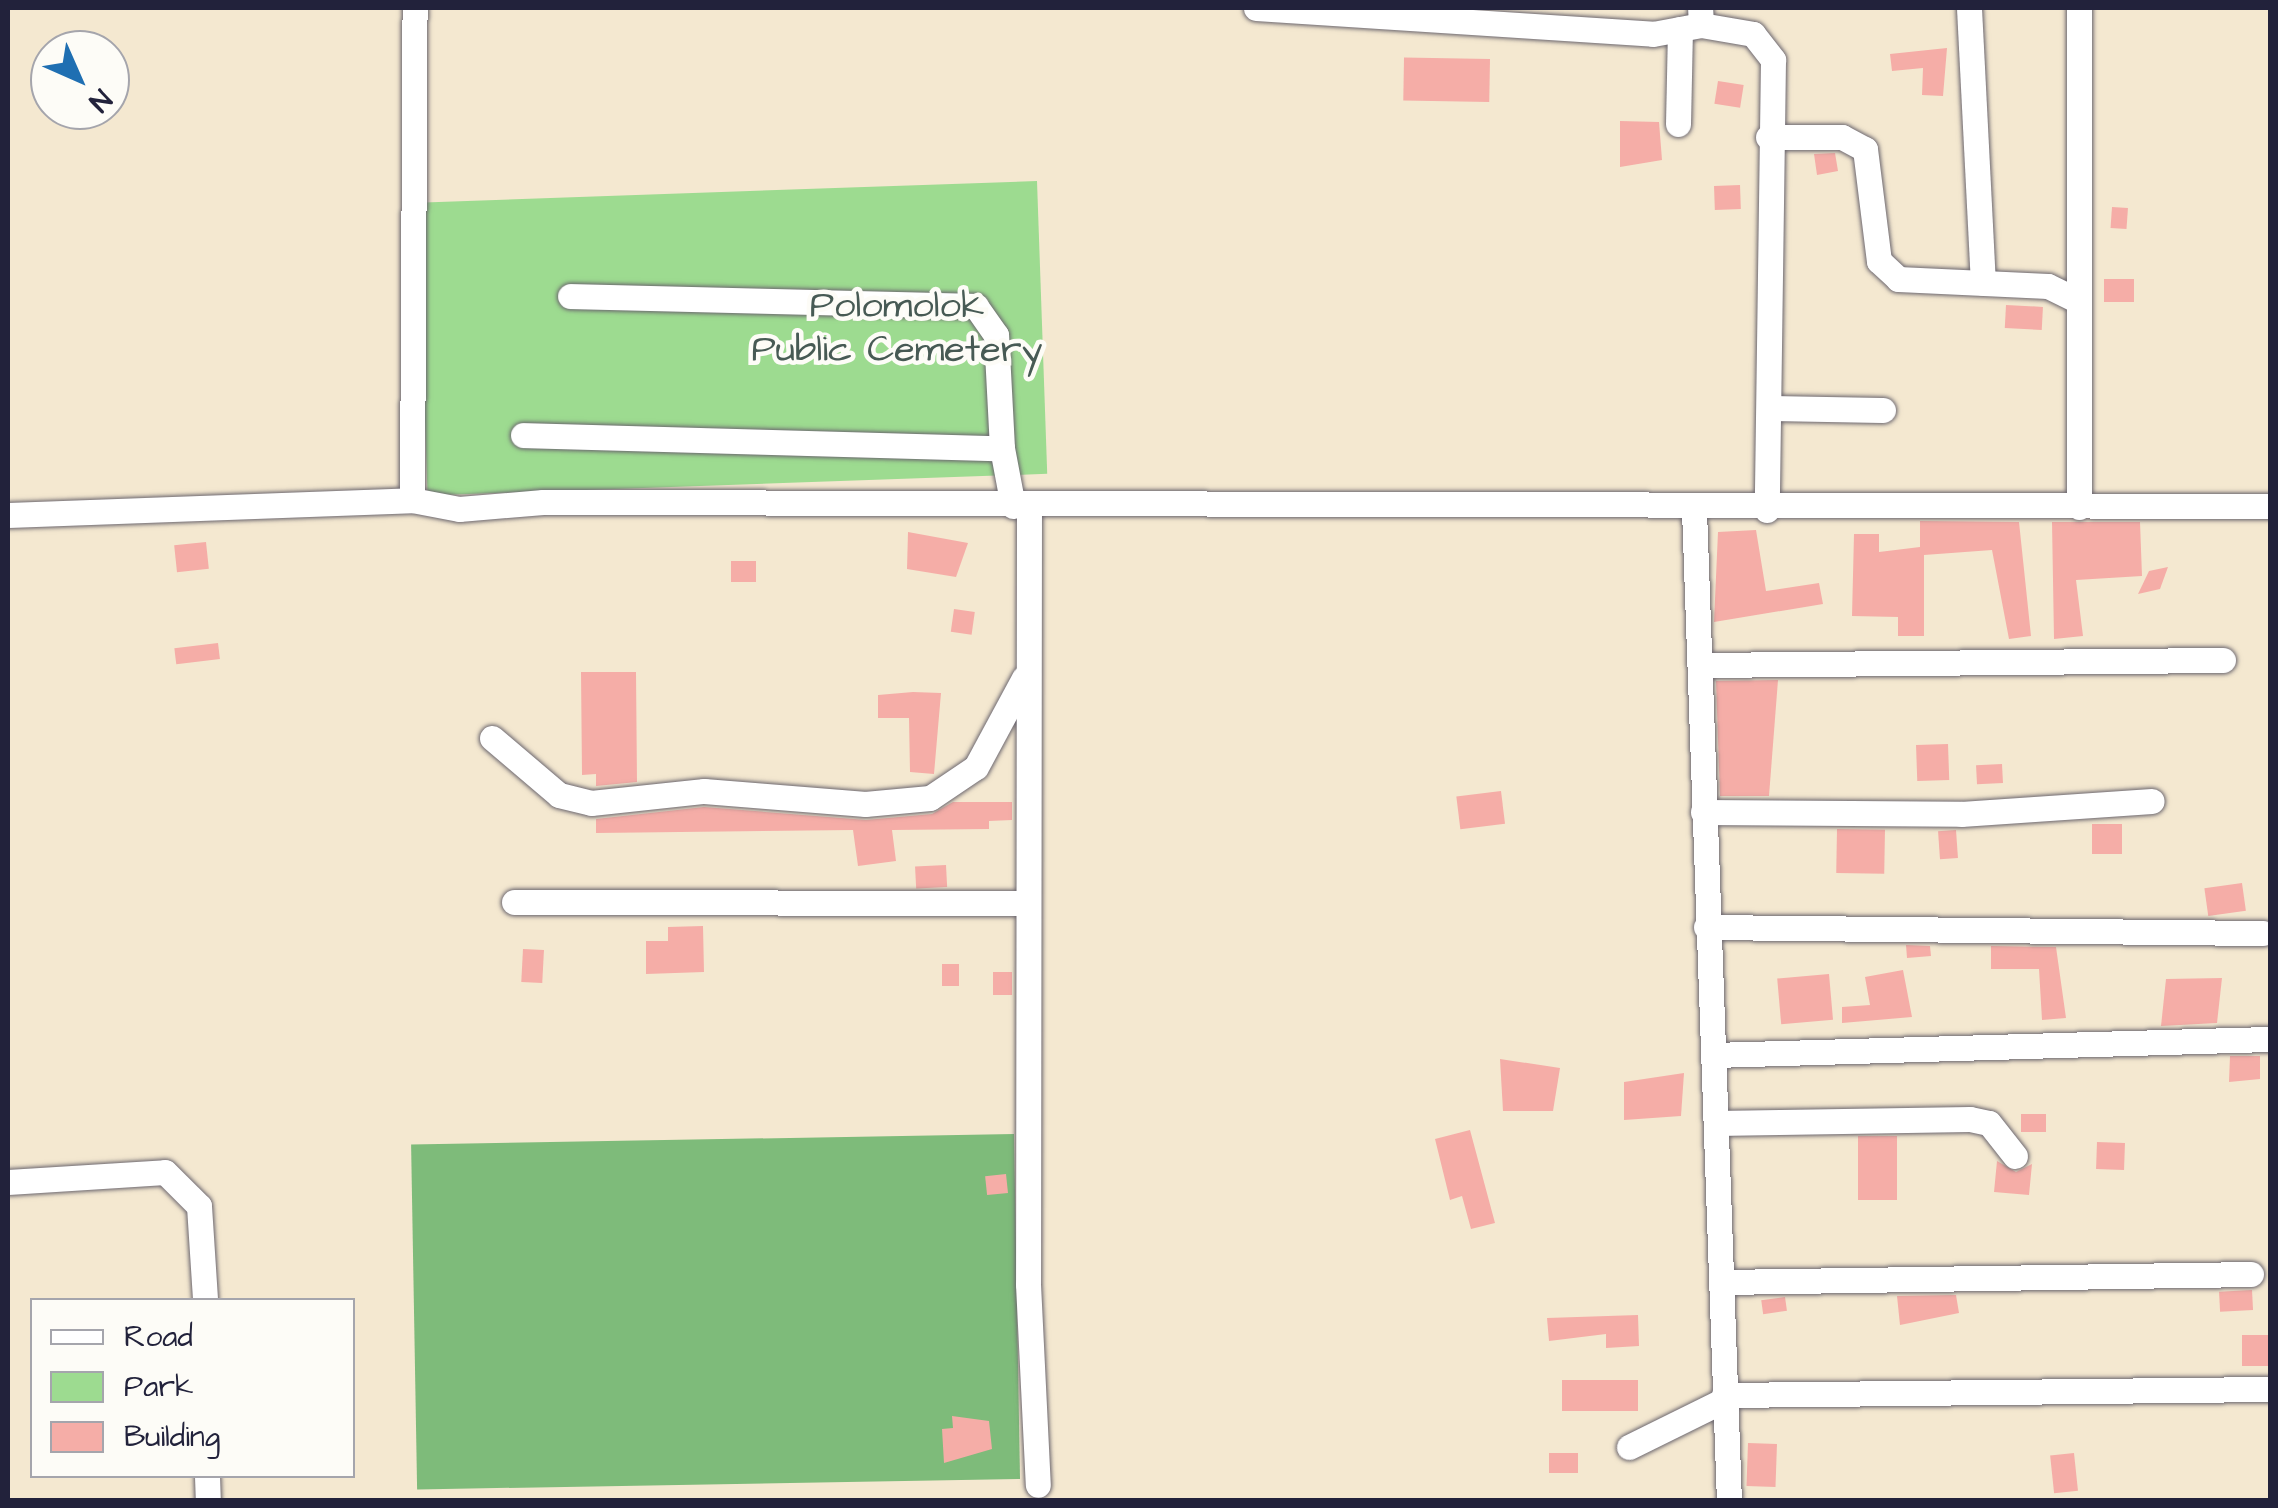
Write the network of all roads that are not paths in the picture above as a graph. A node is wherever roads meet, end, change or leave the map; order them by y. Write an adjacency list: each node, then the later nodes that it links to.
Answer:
1 (415, 8): 17 (street)
2 (1256, 8): 7 (street)
3 (1566, 8): 7 (street)
4 (1969, 8): 10 (street)
5 (2079, 8): 12 (street)
6 (1694, 20): 7 (street); 8 (street); 9 (street)
7 (1582, 29)
8 (1678, 124)
9 (1768, 137): 10 (street); 13 (street)
10 (1984, 283): 12 (street)
11 (570, 296): 16 (street)
12 (2075, 299): 20 (street)
13 (1770, 408): 14 (street); 22 (street)
14 (1883, 410)
15 (524, 435): 16 (street)
16 (1002, 448): 18 (street)
17 (412, 500): 18 (street); 23 (street)
18 (1021, 506): 21 (street); 26 (street)
19 (2270, 506): 20 (street)
20 (2079, 507): 22 (street)
21 (1694, 510): 22 (street); 25 (street)
22 (1767, 510)
23 (8, 515)
24 (2223, 660): 25 (street)
25 (1700, 665): 29 (street)
26 (1028, 669): 27 (street); 31 (street)
27 (492, 738)
28 (2152, 801): 29 (street)
29 (1703, 812): 32 (street)
30 (514, 902): 31 (street)
31 (1024, 904): 45 (street)
32 (1706, 928): 33 (street); 35 (street)
33 (2263, 933)
34 (2270, 1039): 35 (street)
35 (1713, 1054): 36 (street)
36 (1716, 1122): 37 (street); 40 (street)
37 (2015, 1156)
38 (8, 1182): 41 (street)
39 (2251, 1274): 40 (street)
40 (1721, 1282): 43 (street)
41 (205, 1298)
42 (2270, 1389): 43 (street)
43 (1724, 1398): 44 (street); 46 (street)
44 (1628, 1446)
45 (1038, 1484)
46 (1729, 1500)

